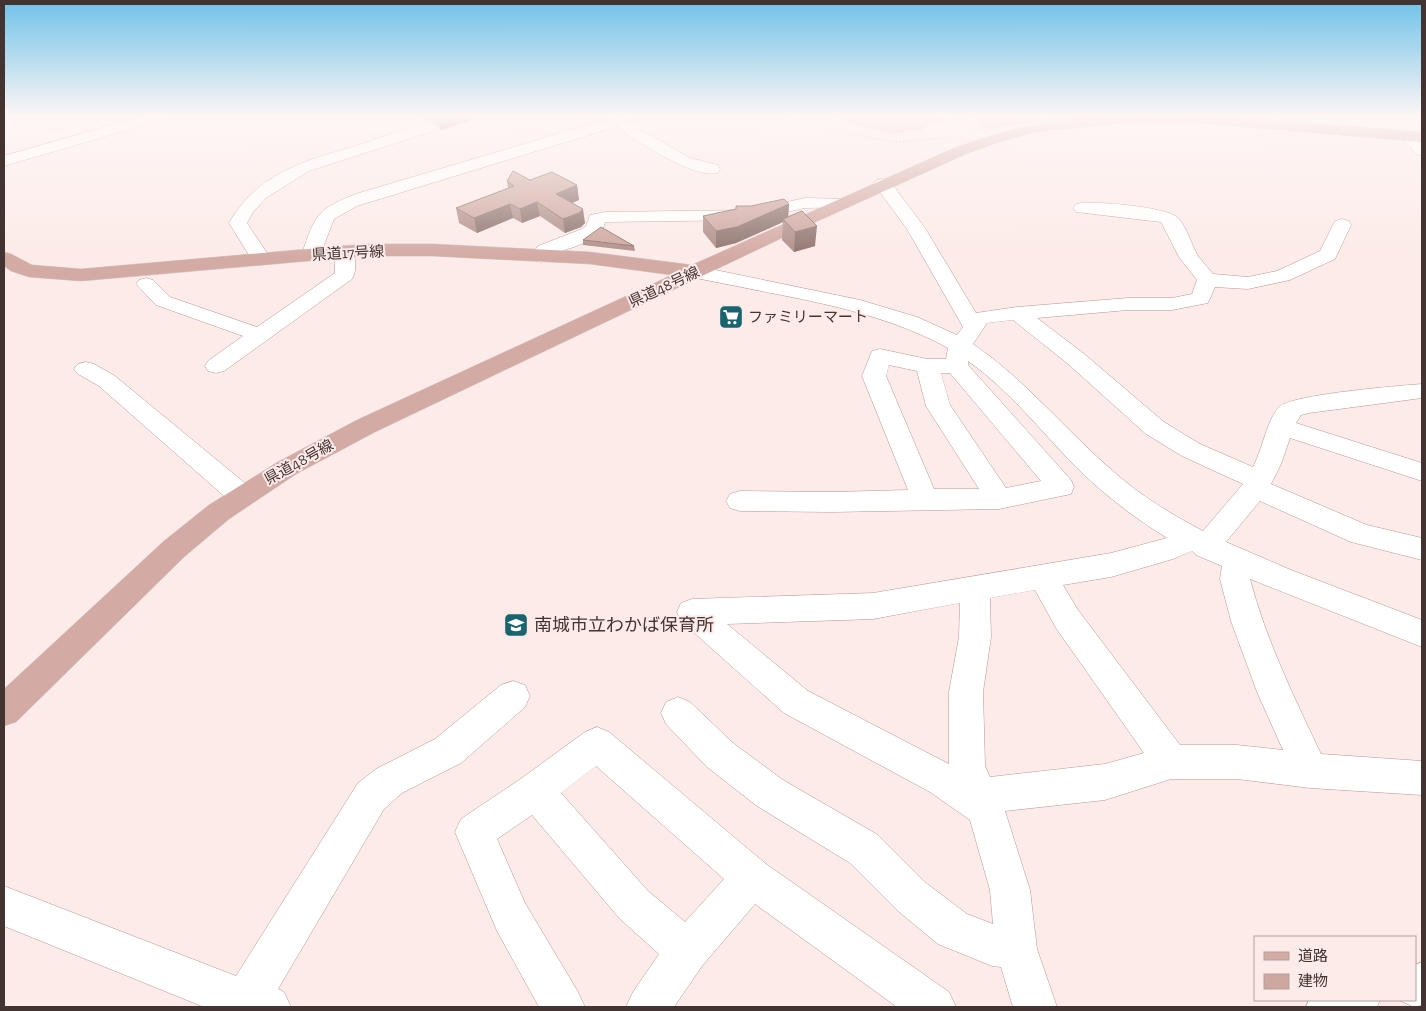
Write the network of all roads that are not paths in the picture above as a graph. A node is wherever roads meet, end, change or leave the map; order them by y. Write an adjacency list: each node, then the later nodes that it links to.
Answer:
1 (315, 163): 14 (street)
2 (500, 163): 11 (street)
3 (692, 163): 5 (street)
4 (932, 163): 6 (main road, 県道48号線)
5 (712, 169)
6 (883, 184): 7 (main road, 県道48号線); 20 (street)
7 (843, 203): 12 (street); 15 (main road, 県道48号線)
8 (1082, 208): 16 (street)
9 (1342, 225): 16 (street)
10 (344, 252): 11 (main road, 県道17号線); 12 (main road, 県道17号線); 19 (street)
11 (312, 254): 14 (main road, 県道17号線)
12 (541, 256): 15 (main road, 県道17号線)
13 (4, 258): 14 (main road, 県道17号線)
14 (261, 260)
15 (696, 272): 20 (street); 30 (main road, 県道48号線)
16 (1207, 280): 18 (street)
17 (146, 284): 19 (street)
18 (1017, 313): 20 (street); 28 (street)
19 (260, 335): 21 (street)
20 (963, 346): 22 (street); 27 (street); 29 (street)
21 (216, 366)
22 (927, 366): 31 (street); 32 (street)
23 (86, 369): 30 (street)
24 (1422, 391): 25 (street)
25 (1282, 427): 26 (street); 28 (street)
26 (1422, 472)
27 (1105, 480): 29 (street); 34 (street)
28 (1257, 484): 34 (street); 35 (street)
29 (1061, 487): 32 (street)
30 (242, 496): 41 (main road, 県道48号線)
31 (925, 499): 32 (street); 33 (street)
32 (999, 499)
33 (740, 501)
34 (1198, 543): 36 (street); 37 (street)
35 (1422, 548)
36 (1238, 561): 39 (street); 44 (street)
37 (1043, 577): 38 (street); 43 (street)
38 (975, 589): 47 (street); 47 (street)
39 (1422, 634)
40 (513, 696): 53 (street)
41 (4, 711)
42 (678, 713): 50 (street)
43 (1171, 762): 44 (street); 47 (street)
44 (1310, 771): 45 (street)
45 (1422, 778)
46 (535, 791): 48 (street); 51 (street); 54 (street)
47 (983, 802): 50 (street)
48 (752, 878): 51 (street); 56 (street)
49 (4, 906): 53 (street)
50 (1016, 949): 57 (street)
51 (686, 951): 55 (street)
52 (1354, 1001): 58 (street)
53 (252, 1005)
54 (563, 1007)
55 (648, 1007)
56 (934, 1007)
57 (1035, 1007)
58 (1328, 1007)

